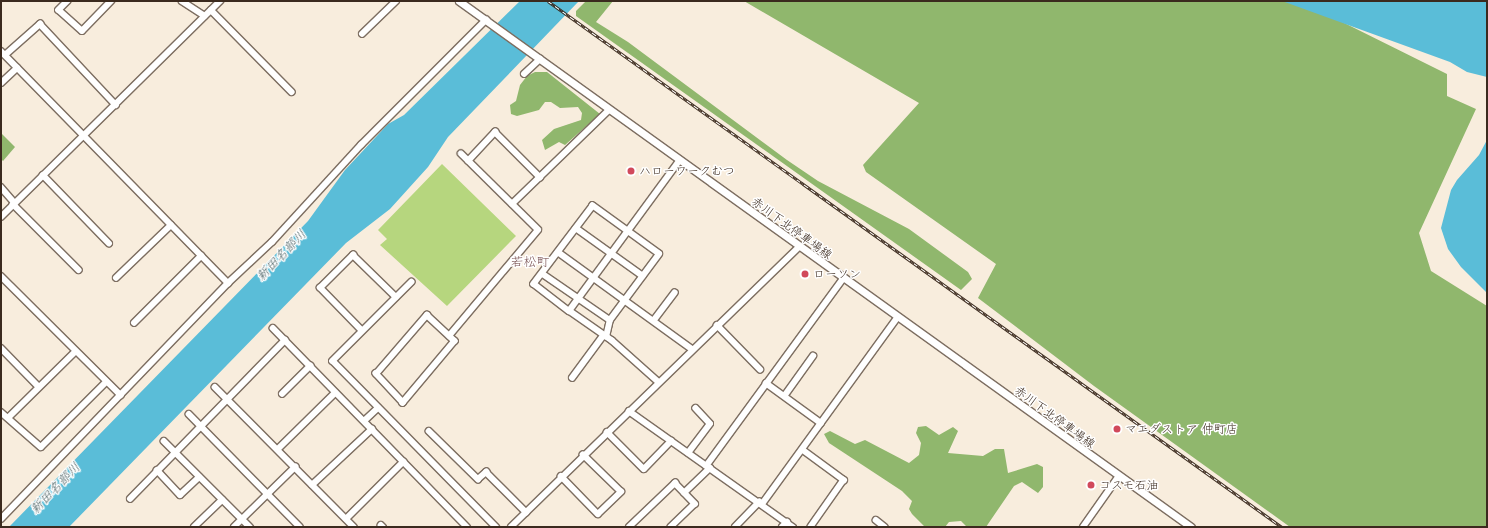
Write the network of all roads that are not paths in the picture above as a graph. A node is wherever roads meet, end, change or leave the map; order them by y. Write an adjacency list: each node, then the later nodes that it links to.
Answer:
1 (68, 1): 2 (street)
2 (111, 1)
3 (182, 1): 8 (street)
4 (220, 1): 7 (street)
5 (396, 1): 10 (street)
6 (459, 1): 9 (main road, 赤川下北停車場線)
7 (211, 10): 8 (street); 16 (street)
8 (205, 16): 17 (street)
9 (487, 21): 12 (main road, 赤川下北停車場線); 44 (street)
10 (362, 34)
11 (3, 53): 13 (street); 17 (street)
12 (540, 60): 14 (street); 18 (main road, 赤川下北停車場線)
13 (17, 68): 15 (street); 19 (street)
14 (524, 74)
15 (1, 83)
16 (292, 92)
17 (116, 105): 19 (street)
18 (609, 110): 21 (main road, 赤川下北停車場線); 24 (street)
19 (83, 135): 23 (street); 29 (street)
20 (461, 154): 22 (street)
21 (680, 160): 31 (street); 33 (main road, 赤川下北停車場線)
22 (468, 161): 24 (street); 27 (street)
23 (43, 175): 26 (street); 32 (street)
24 (540, 177): 27 (street)
25 (1, 187): 26 (street)
26 (14, 204): 28 (street); 37 (street)
27 (512, 204): 58 (street)
28 (1, 217)
29 (171, 225): 36 (street); 42 (street)
30 (576, 228): 31 (street); 34 (street); 35 (street)
31 (627, 231): 35 (street); 41 (street)
32 (109, 243)
33 (799, 247): 43 (main road, 赤川下北停車場線); 55 (street)
34 (558, 252): 38 (street); 40 (street)
35 (611, 253): 40 (street); 41 (street)
36 (201, 256): 44 (street); 54 (street)
37 (79, 270)
38 (543, 274): 48 (street); 50 (street)
39 (1, 276): 63 (street)
40 (593, 276): 48 (street); 49 (street)
41 (643, 276): 49 (street)
42 (116, 278)
43 (843, 279): 51 (main road, 赤川下北停車場線); 70 (street)
44 (228, 282): 75 (street)
45 (412, 282): 47 (street)
46 (674, 292): 53 (street)
47 (396, 297): 57 (street); 57 (street)
48 (578, 298): 50 (street); 52 (street)
49 (626, 299): 52 (street); 53 (street)
50 (569, 311): 59 (street)
51 (898, 317): 85 (street); 102 (main road, 赤川下北停車場線)
52 (610, 320): 59 (street)
53 (654, 320): 62 (street)
54 (134, 323)
55 (717, 325): 62 (street); 66 (street)
56 (273, 328): 60 (street)
57 (362, 331): 78 (street)
58 (449, 336): 58 (street)
59 (604, 336): 67 (street); 69 (street)
60 (285, 340): 65 (street); 77 (street)
61 (1, 348): 71 (street)
62 (692, 349): 69 (street)
63 (75, 352): 68 (street); 71 (street)
64 (813, 356): 76 (street)
65 (310, 366): 73 (street); 74 (street)
66 (760, 369)
67 (572, 378)
68 (106, 382): 75 (street); 83 (street)
69 (659, 383): 80 (street)
70 (766, 383): 76 (street); 99 (street)
71 (39, 387): 83 (street)
72 (215, 387): 77 (street)
73 (335, 393): 84 (street); 92 (street)
74 (282, 394)
75 (121, 395): 111 (street)
76 (785, 395): 85 (street)
77 (227, 399): 86 (street); 92 (street)
78 (378, 408): 84 (street); 122 (street)
79 (696, 409): 95 (street)
80 (629, 411): 89 (street); 91 (street)
81 (1, 412): 83 (street)
82 (189, 414): 86 (street)
83 (8, 418)
84 (364, 421): 87 (street)
85 (821, 423): 93 (street)
86 (201, 426): 94 (street); 106 (street)
87 (372, 429): 97 (street); 104 (street)
88 (429, 431): 110 (street)
89 (607, 432): 91 (street); 96 (street)
90 (164, 441): 94 (street)
91 (672, 442): 95 (street)
92 (278, 449): 98 (street)
93 (803, 450): 109 (street); 128 (street)
94 (175, 452): 100 (street); 103 (street)
95 (688, 453): 99 (street)
96 (583, 455): 101 (street); 101 (street)
97 (403, 462): 113 (street); 121 (street)
98 (295, 467): 104 (street); 106 (street)
99 (708, 467): 105 (street); 109 (street)
100 (157, 470): 103 (street); 107 (street)
101 (562, 476): 110 (street)
102 (1119, 476): 130 (street); 131 (main road, 赤川下北停車場線)
103 (199, 477): 108 (street)
104 (312, 485): 113 (street)
105 (684, 493): 124 (street); 125 (street)
106 (268, 494): 112 (street); 119 (street)
107 (130, 499)
108 (222, 500): 112 (street); 116 (street)
109 (760, 503): 115 (street); 126 (street)
110 (526, 512): 123 (street)
111 (1, 519)
112 (242, 519): 117 (street); 118 (street)
113 (346, 519): 120 (street)
114 (876, 520): 129 (street)
115 (785, 525): 127 (street)
116 (194, 527)
117 (234, 527)
118 (250, 527)
119 (300, 527)
120 (354, 527)
121 (467, 527)
122 (496, 527)
123 (510, 527)
124 (629, 527)
125 (671, 527)
126 (735, 527)
127 (793, 527)
128 (811, 527)
129 (885, 527)
130 (1083, 527)
131 (1191, 527)

